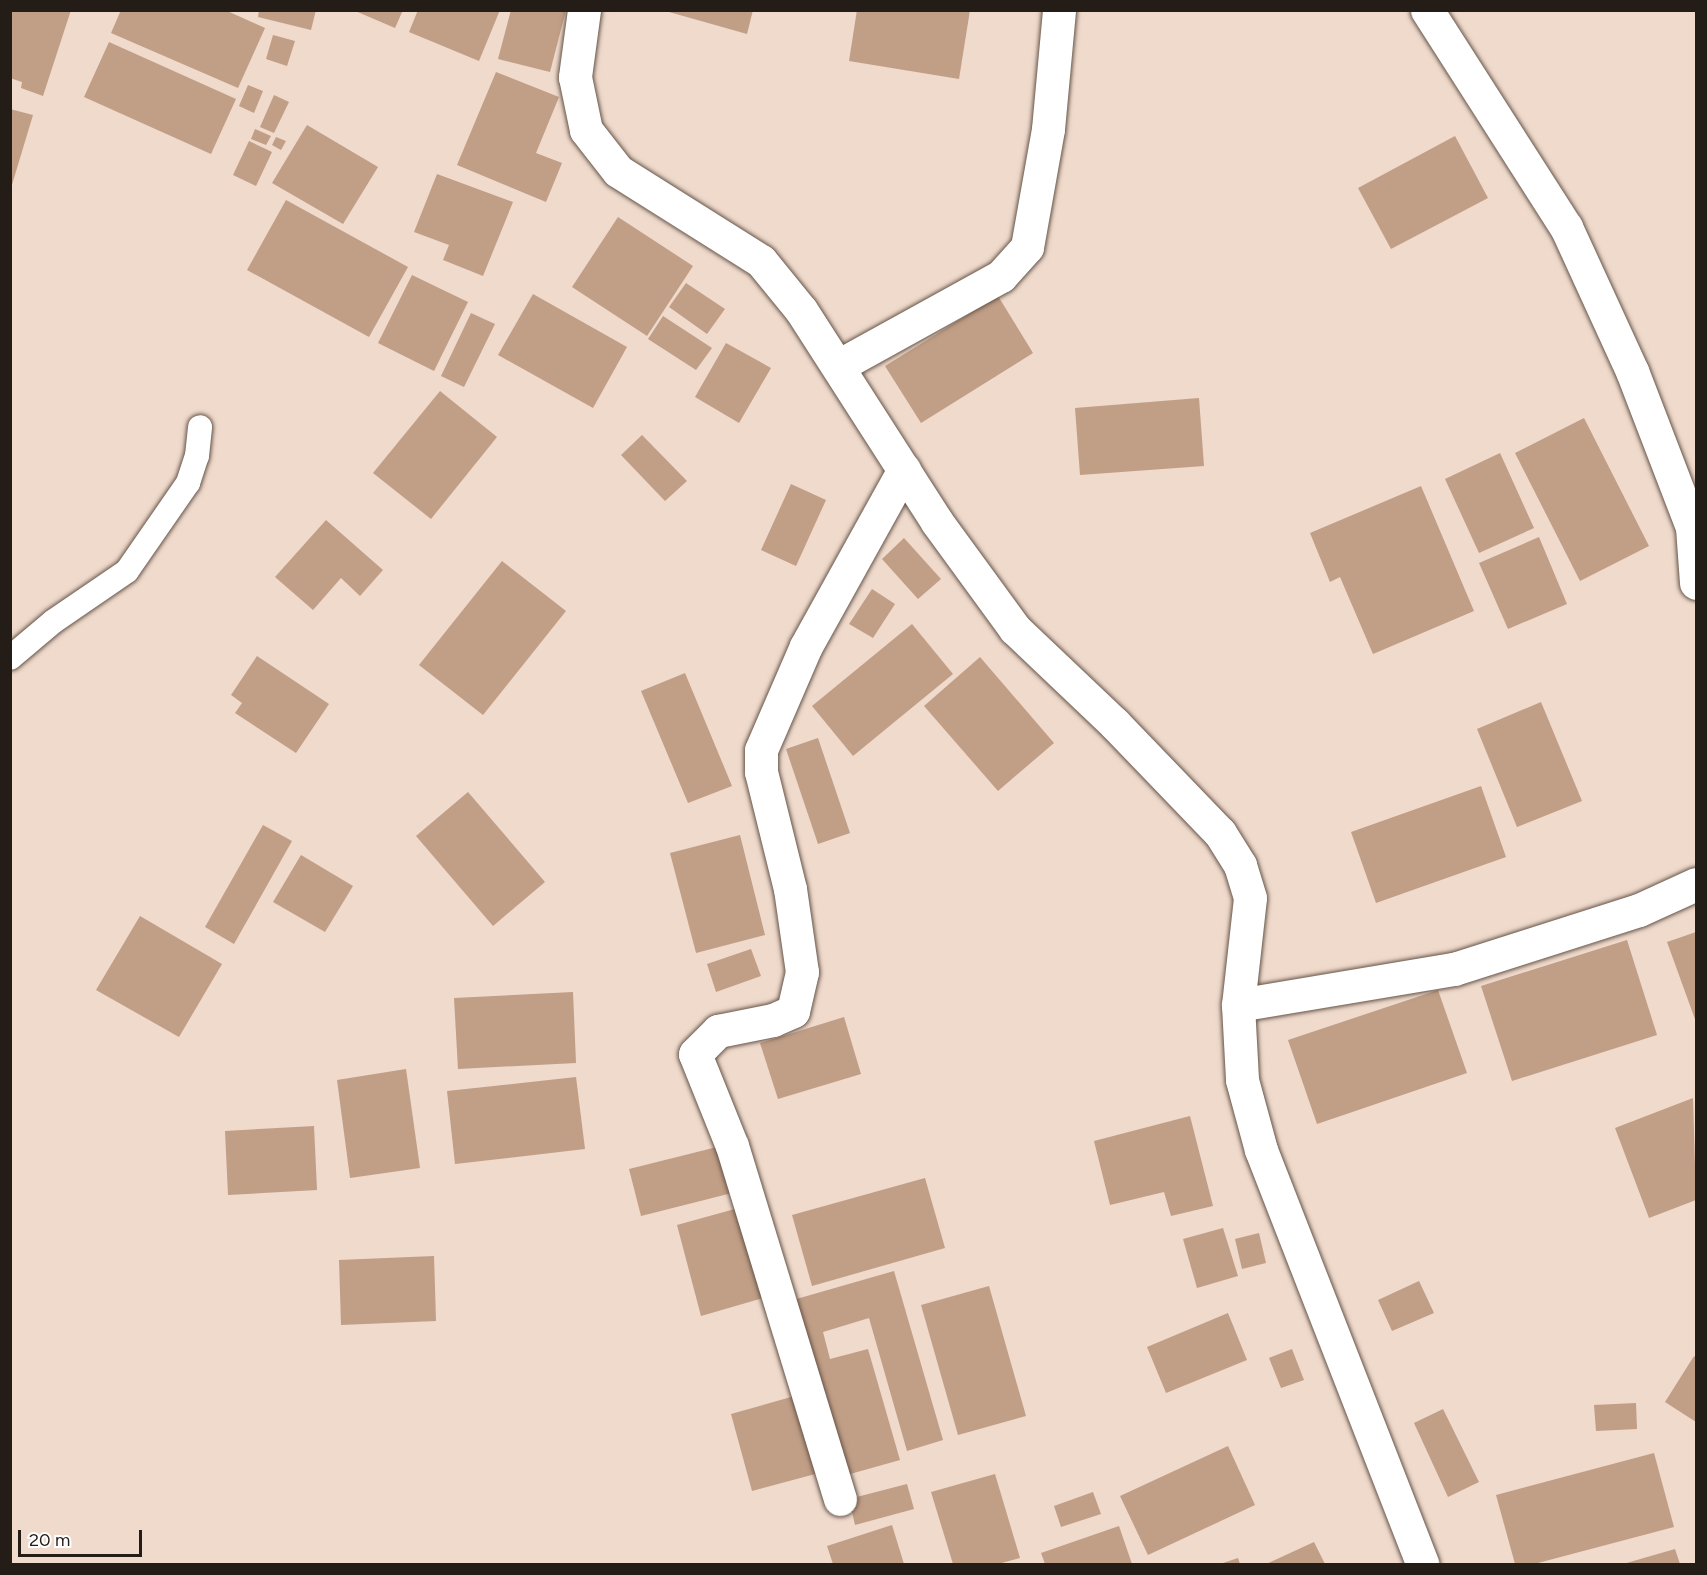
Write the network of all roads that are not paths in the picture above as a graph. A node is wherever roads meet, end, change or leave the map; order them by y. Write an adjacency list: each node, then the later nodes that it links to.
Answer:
1 (584, 10): 4 (street)
2 (1059, 10): 4 (street)
3 (1426, 10): 7 (street)
4 (838, 366): 6 (street)
5 (200, 427): 8 (lane)
6 (904, 469): 10 (street); 11 (street)
7 (1696, 583)
8 (10, 658)
9 (1696, 884): 10 (street)
10 (1239, 1005): 12 (street)
11 (840, 1499)
12 (1422, 1564)

